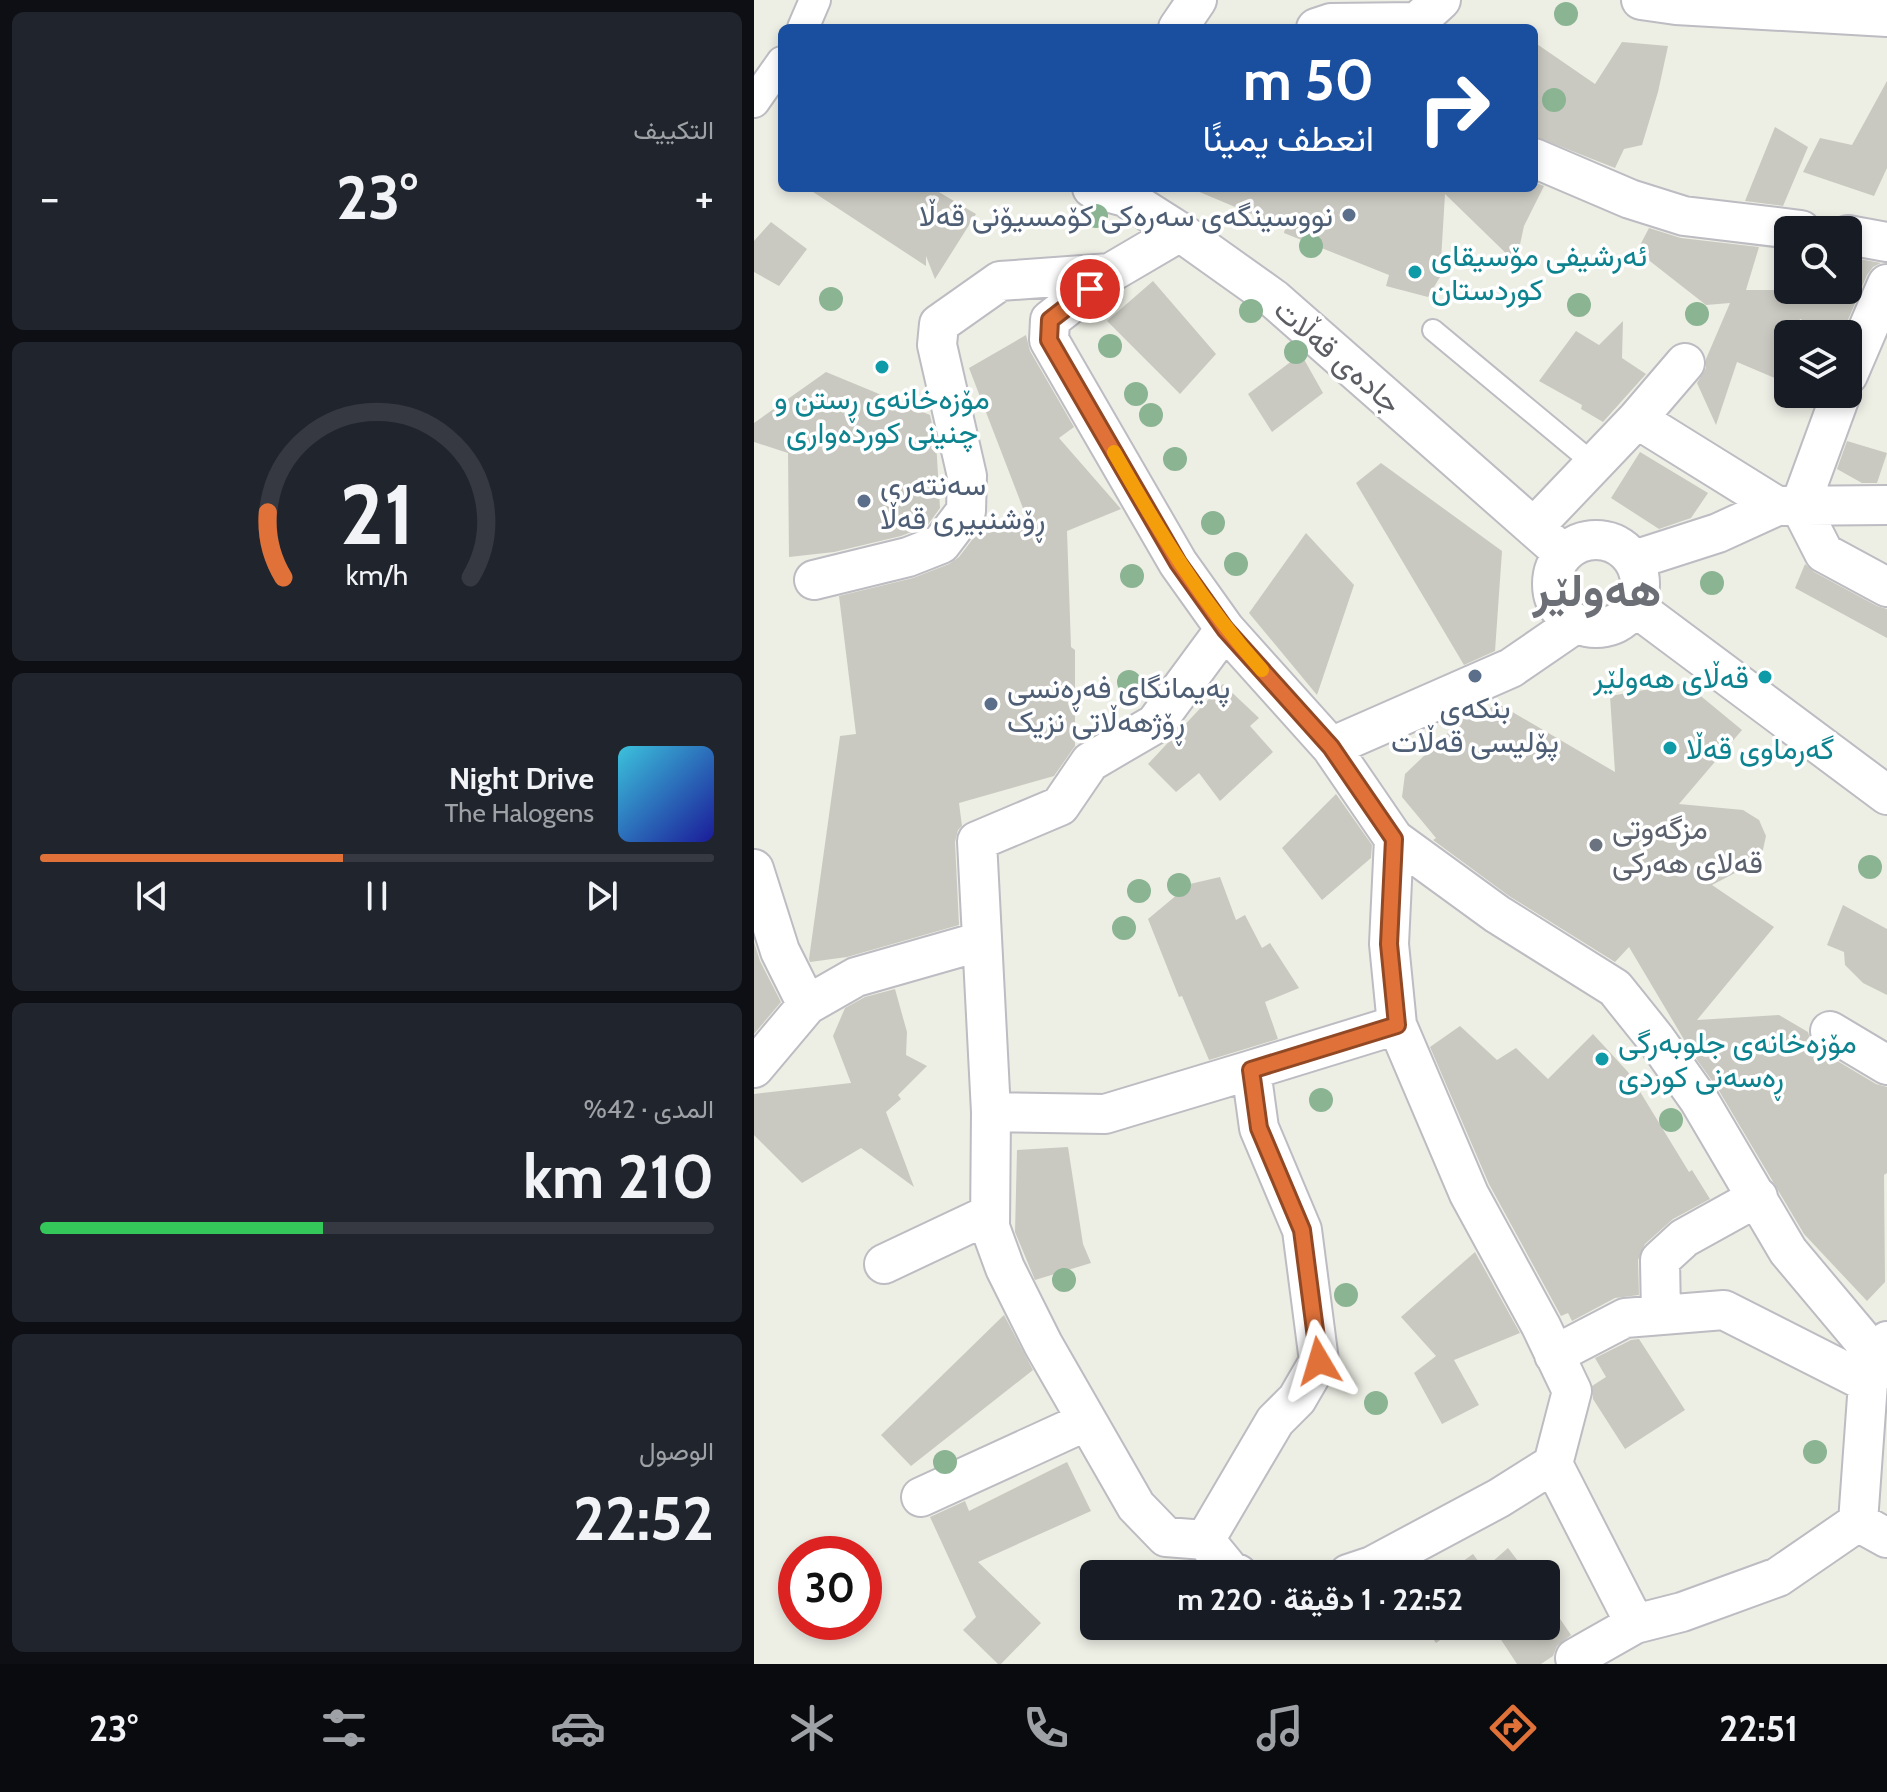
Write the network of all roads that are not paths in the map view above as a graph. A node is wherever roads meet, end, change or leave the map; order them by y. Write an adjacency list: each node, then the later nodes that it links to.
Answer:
1 (815, 0): 6 (street)
2 (1197, 0): 7 (street)
3 (1441, 0): 8 (street)
4 (1641, 0): 5 (street)
5 (1887, 17)
6 (805, 24)
7 (1181, 24)
8 (1372, 24)
9 (778, 68): 10 (street)
10 (754, 102)
11 (1538, 160): 13 (street)
12 (1108, 192): 14 (street, جادەی قەڵات)
13 (1774, 227)
14 (1180, 232): 17 (street); 27 (street, جادەی قەڵات)
15 (1862, 238): 16 (street)
16 (1887, 242)
17 (1110, 273): 30 (street); 34 (street)
18 (1887, 284): 20 (street)
19 (1433, 330): 24 (lane)
20 (1862, 342)
21 (1685, 363): 23 (street)
22 (1834, 408): 26 (street)
23 (1637, 419): 24 (street); 26 (street)
24 (1594, 464): 27 (street)
25 (1887, 505): 26 (street)
26 (1789, 506): 29 (street); 31 (street)
27 (1534, 527): 28 (street, جادەی قەڵات)
28 (1564, 554): 29 (street); 33 (street)
29 (1634, 560): 32 (street)
30 (814, 580)
31 (1887, 587)
32 (1635, 607): 33 (street); 36 (street)
33 (1575, 624): 35 (street)
34 (1225, 629): 35 (street); 39 (street)
35 (1331, 747): 37 (street)
36 (1887, 795)
37 (1394, 839): 41 (street); 47 (street)
38 (754, 869): 40 (street)
39 (982, 941): 40 (street); 46 (street)
40 (807, 1005): 44 (street)
41 (1397, 1025): 45 (street); 51 (street)
42 (1830, 1031): 43 (street)
43 (1887, 1065)
44 (754, 1068)
45 (1251, 1070): 46 (street); 57 (street)
46 (991, 1112): 48 (street)
47 (1758, 1197): 50 (street); 52 (street)
48 (990, 1214): 49 (street); 53 (street)
49 (884, 1264)
50 (1661, 1315): 51 (street); 52 (street)
51 (1554, 1355): 54 (street)
52 (1880, 1363): 56 (street)
53 (1087, 1421): 55 (street); 57 (street)
54 (1553, 1464): 59 (street); 60 (street)
55 (921, 1497)
56 (1872, 1530): 60 (street)
57 (1205, 1540): 58 (street)
58 (1221, 1560)
59 (1383, 1560)
60 (1635, 1624): 61 (street)
61 (1575, 1658)

